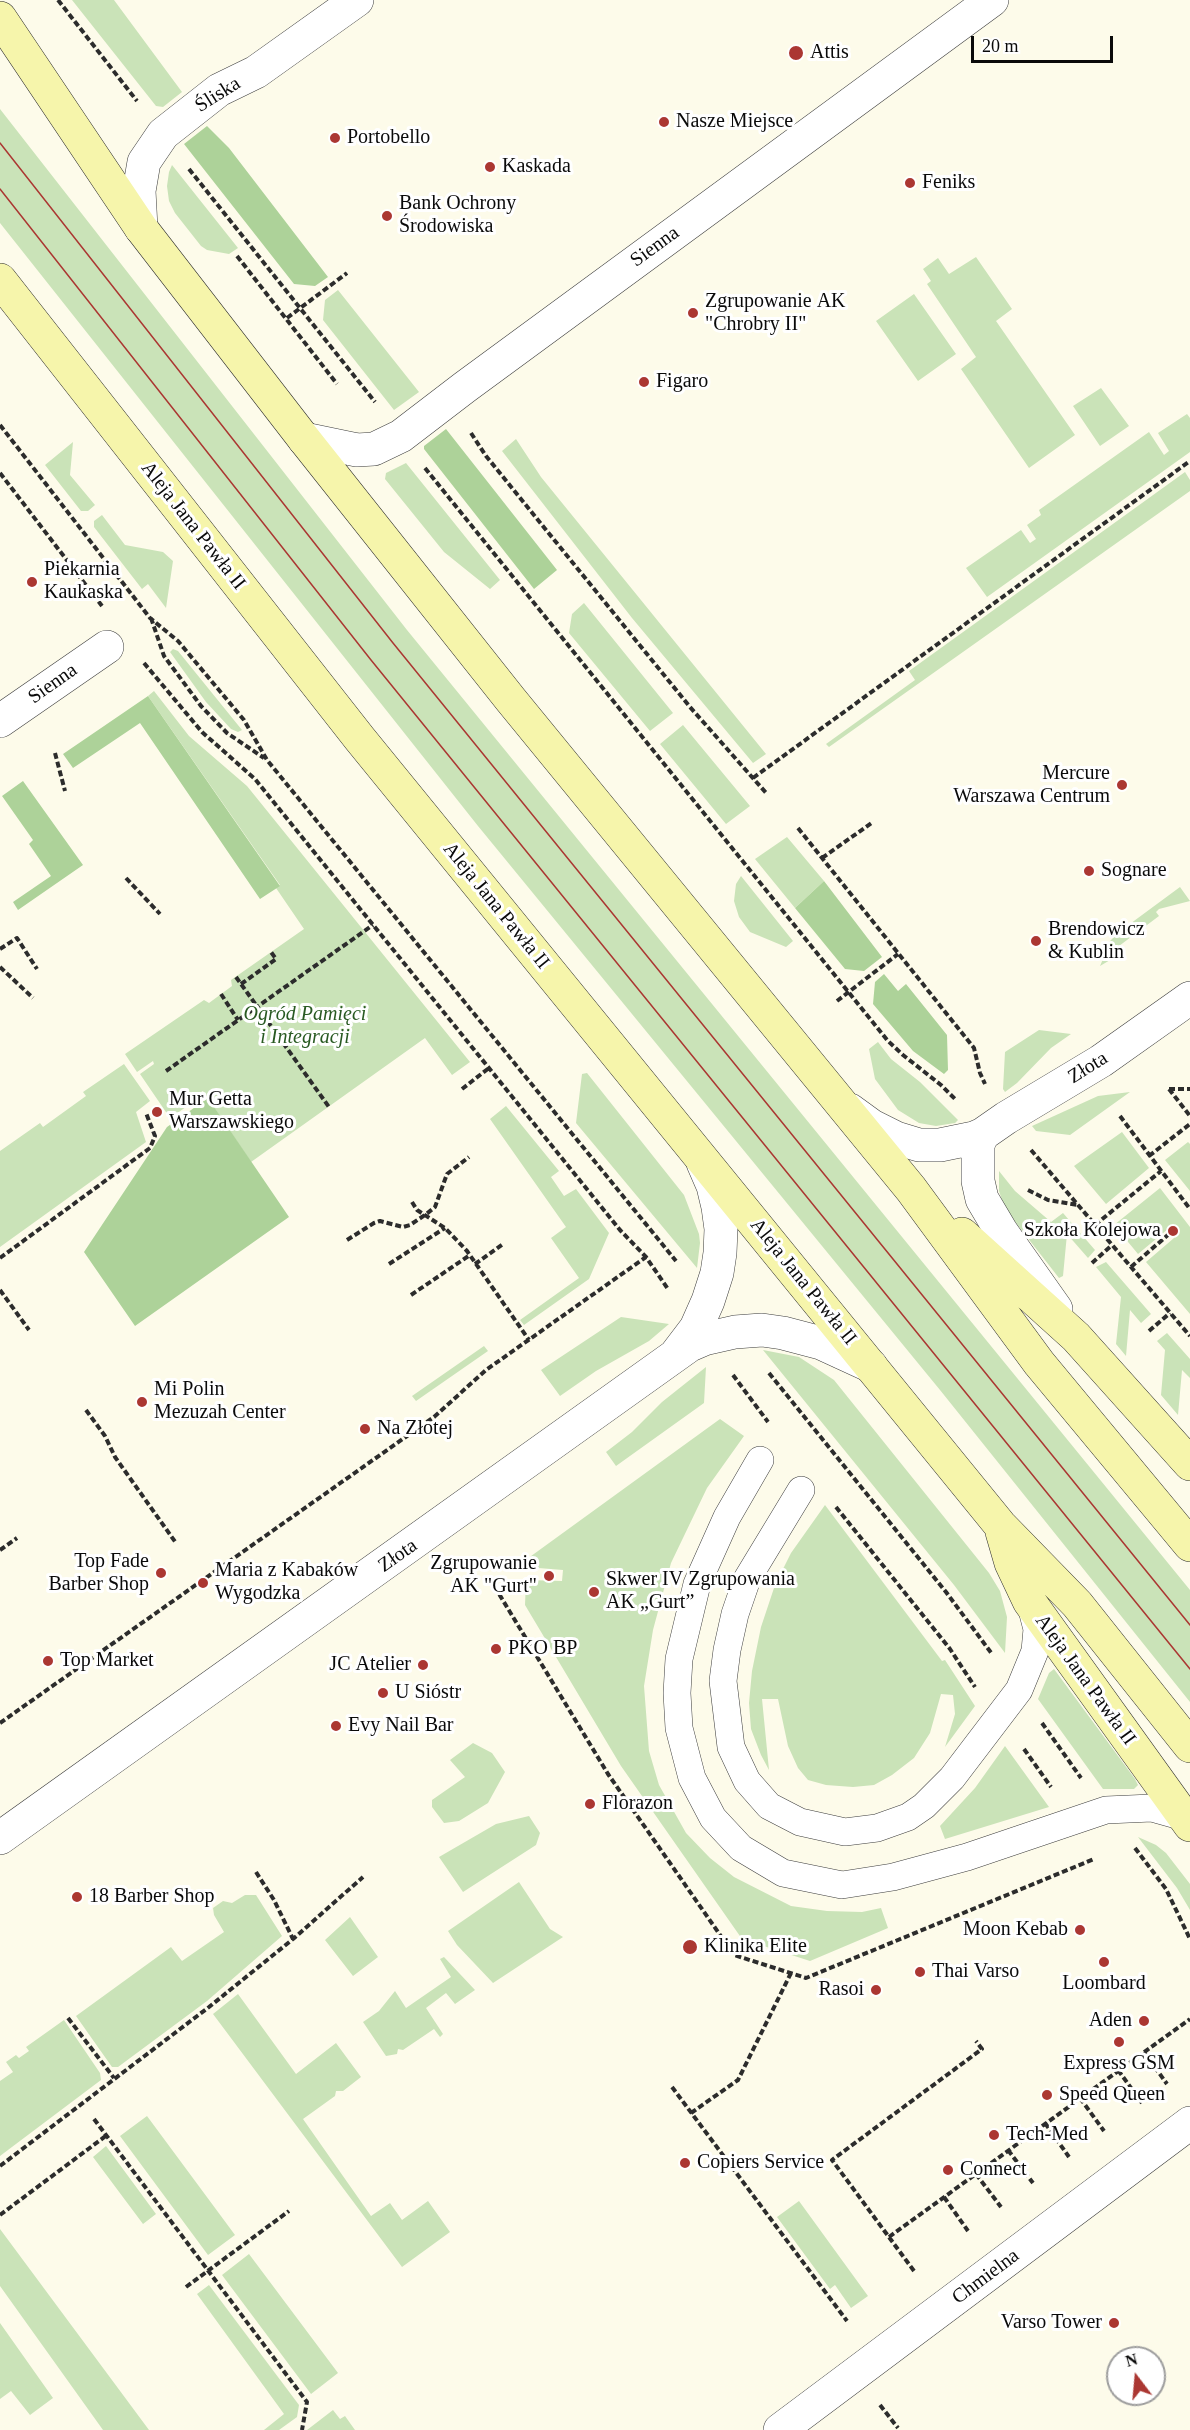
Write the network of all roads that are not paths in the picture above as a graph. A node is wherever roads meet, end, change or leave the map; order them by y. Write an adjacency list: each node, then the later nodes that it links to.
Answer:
1 (357, 0): 4 (street, Śliska)
2 (992, 0): 6 (street, Sienna)
3 (0, 18): 4 (main road)
4 (141, 228): 6 (main road)
5 (0, 280): 12 (main road, Aleja Jana Pawła II)
6 (304, 439): 10 (main road)
7 (122, 651): 8 (street, Sienna)
8 (0, 721)
9 (1190, 998): 11 (street, Złota)
10 (843, 1105): 11 (street, Złota); 13 (main road)
11 (983, 1134): 14 (street)
12 (698, 1153): 15 (street, Złota); 16 (main road, Aleja Jana Pawła II)
13 (911, 1189): 14 (main road); 21 (main road)
14 (1076, 1337): 18 (main road)
15 (676, 1354): 16 (street, Złota); 25 (street, Złota)
16 (871, 1366): 20 (main road, Aleja Jana Pawła II)
17 (760, 1460): 24 (lane)
18 (1190, 1464)
19 (801, 1490): 22 (lane)
20 (1000, 1525): 22 (main road, Aleja Jana Pawła II); 23 (main road, Aleja Jana Pawła II)
21 (1190, 1545)
22 (1029, 1601): 24 (main road, Aleja Jana Pawła II)
23 (1190, 1746)
24 (1187, 1821)
25 (0, 1838)
26 (1190, 2123): 27 (street, Chmielna)
27 (780, 2430)

